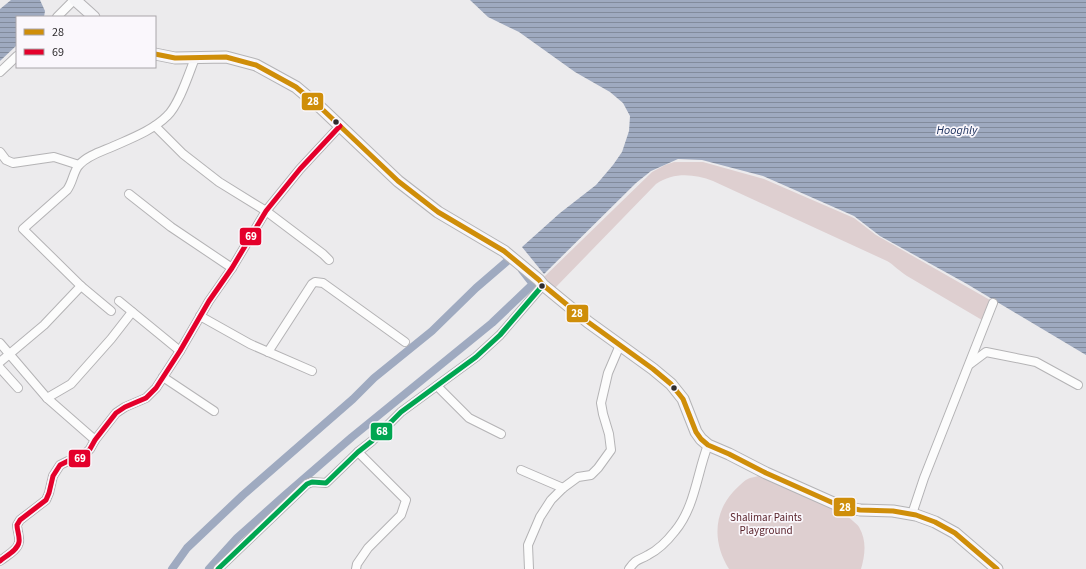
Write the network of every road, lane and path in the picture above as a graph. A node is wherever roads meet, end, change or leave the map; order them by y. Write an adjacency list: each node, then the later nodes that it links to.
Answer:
1 (75, 0): 2 (street); 3 (main road)
2 (58, 16)
3 (93, 16)
4 (156, 54): 6 (main road)
5 (16, 57): 7 (street)
6 (195, 58): 8 (street); 9 (main road)
7 (0, 72)
8 (155, 126): 11 (street); 13 (street)
9 (340, 126): 13 (street); 16 (main road)
10 (0, 152): 11 (street)
11 (79, 165): 17 (street)
12 (129, 194): 15 (street)
13 (266, 211): 14 (street); 15 (street)
14 (329, 260)
15 (232, 268): 22 (street)
16 (541, 283): 25 (main road); 35 (street)
17 (81, 286): 20 (street); 28 (street)
18 (119, 301): 21 (street)
19 (993, 303): 30 (street)
20 (111, 310)
21 (132, 312): 26 (street); 37 (street)
22 (200, 316): 26 (street); 27 (street)
23 (405, 342): 27 (street)
24 (0, 343): 28 (street)
25 (620, 345): 41 (main road); 44 (street)
26 (180, 351): 33 (street)
27 (268, 352): 32 (street)
28 (9, 354): 29 (street); 37 (street)
29 (0, 362)
30 (969, 364): 34 (street); 45 (street)
31 (0, 368): 36 (street)
32 (312, 371)
33 (163, 377): 38 (street); 40 (street)
34 (1078, 385)
35 (437, 386): 39 (street); 42 (street)
36 (18, 388)
37 (47, 398): 40 (street)
38 (214, 411)
39 (501, 434)
40 (95, 440): 46 (street)
41 (708, 445): 45 (main road); 51 (street)
42 (358, 452): 48 (street); 49 (street)
43 (521, 470): 44 (street)
44 (563, 488): 50 (street)
45 (912, 514): 47 (main road)
46 (0, 561)
47 (991, 567)
48 (218, 569)
49 (356, 569)
50 (529, 569)
51 (629, 569)

